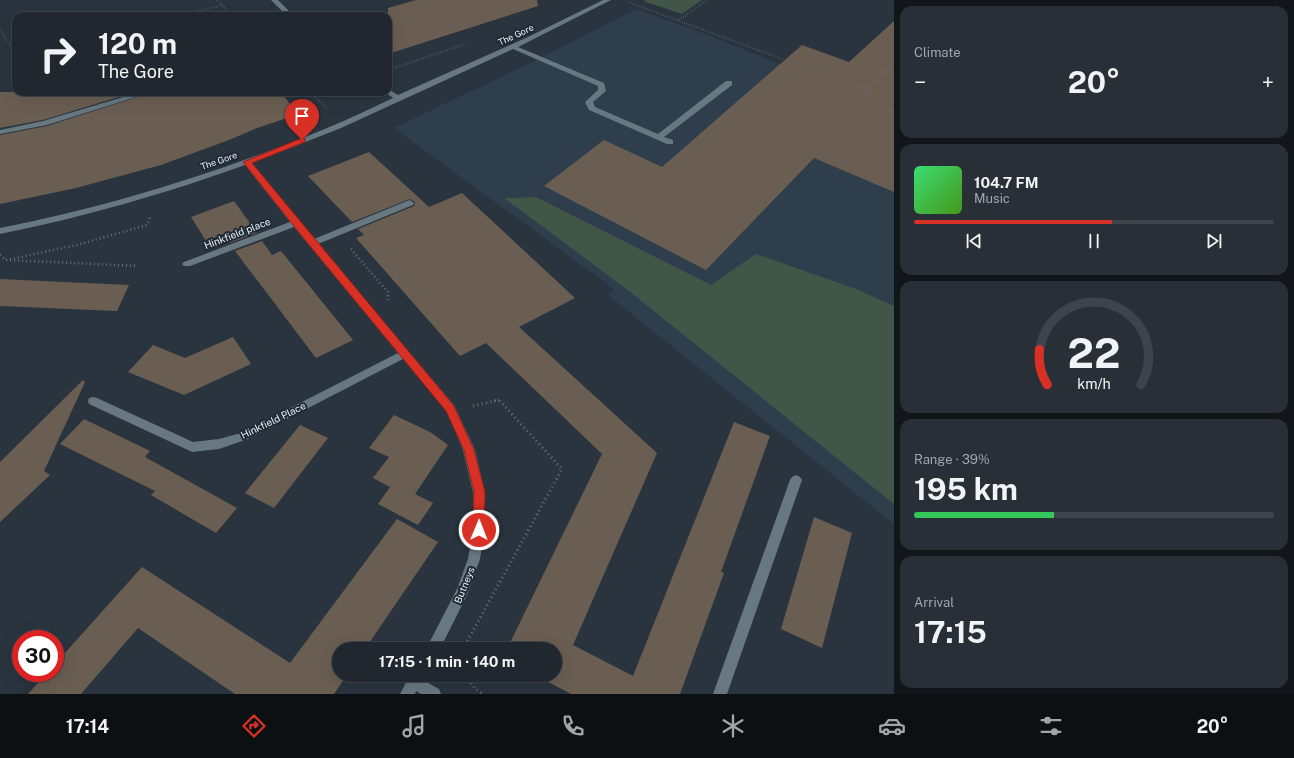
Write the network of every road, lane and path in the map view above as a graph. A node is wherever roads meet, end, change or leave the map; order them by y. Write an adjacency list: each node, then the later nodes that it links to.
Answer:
1 (217, 0): 6 (path)
2 (274, 0): 9 (street)
3 (608, 0): 12 (street, The Gore)
4 (707, 0): 10 (path)
5 (628, 2): 10 (path)
6 (222, 5): 7 (path); 8 (path)
7 (195, 12)
8 (229, 12)
9 (287, 12)
10 (678, 20): 16 (path)
11 (0, 29): 13 (path)
12 (513, 47): 20 (street, The Gore); 24 (street)
13 (12, 49)
14 (893, 64): 16 (path)
15 (729, 82): 24 (street)
16 (866, 90): 22 (path)
17 (392, 94): 20 (street)
18 (135, 96): 23 (street)
19 (314, 96): 21 (path)
20 (398, 98): 26 (street, The Gore)
21 (331, 112)
22 (894, 113)
23 (0, 132)
24 (659, 137): 25 (street)
25 (670, 142)
26 (247, 162): 29 (street, Butneys); 30 (street, The Gore)
27 (410, 203): 31 (street)
28 (153, 212): 33 (path)
29 (295, 222): 31 (street, Butneys); 34 (street, Hinkfield place)
30 (0, 231)
31 (312, 244): 36 (street, Butneys)
32 (0, 255): 33 (path)
33 (6, 260): 35 (path)
34 (187, 264)
35 (138, 266)
36 (404, 354): 37 (street, Hinkfield Place); 39 (street, Butneys)
37 (93, 401)
38 (796, 480): 46 (street)
39 (437, 642)
40 (414, 682): 43 (street)
41 (420, 682): 44 (street)
42 (471, 682): 45 (path)
43 (407, 694)
44 (434, 694)
45 (483, 694)
46 (720, 694)

